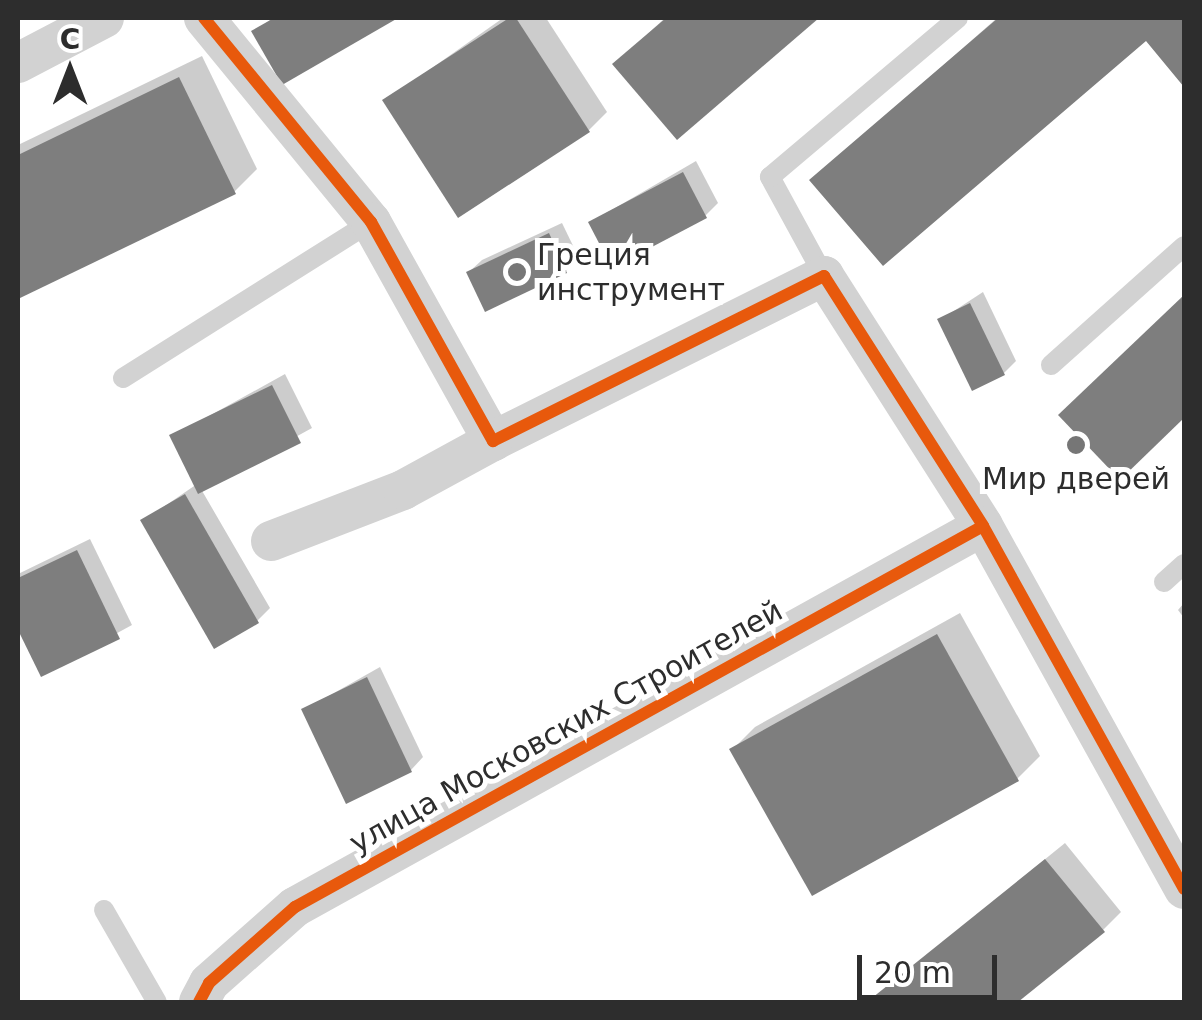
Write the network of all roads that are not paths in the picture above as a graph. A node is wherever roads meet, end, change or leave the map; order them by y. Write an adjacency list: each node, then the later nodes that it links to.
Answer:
1 (104, 18): 4 (street)
2 (204, 18): 5 (street)
3 (958, 18): 7 (lane)
4 (18, 63)
5 (371, 222): 9 (lane); 10 (street)
6 (1184, 246): 8 (lane)
7 (824, 276): 10 (street); 11 (street)
8 (1050, 365)
9 (123, 378)
10 (493, 441): 12 (street)
11 (983, 526): 15 (street); 18 (street, улица Московских Строителей)
12 (271, 541)
13 (1184, 564): 14 (lane)
14 (1164, 582)
15 (1184, 889)
16 (104, 910): 17 (lane)
17 (157, 1002)
18 (199, 1002)

